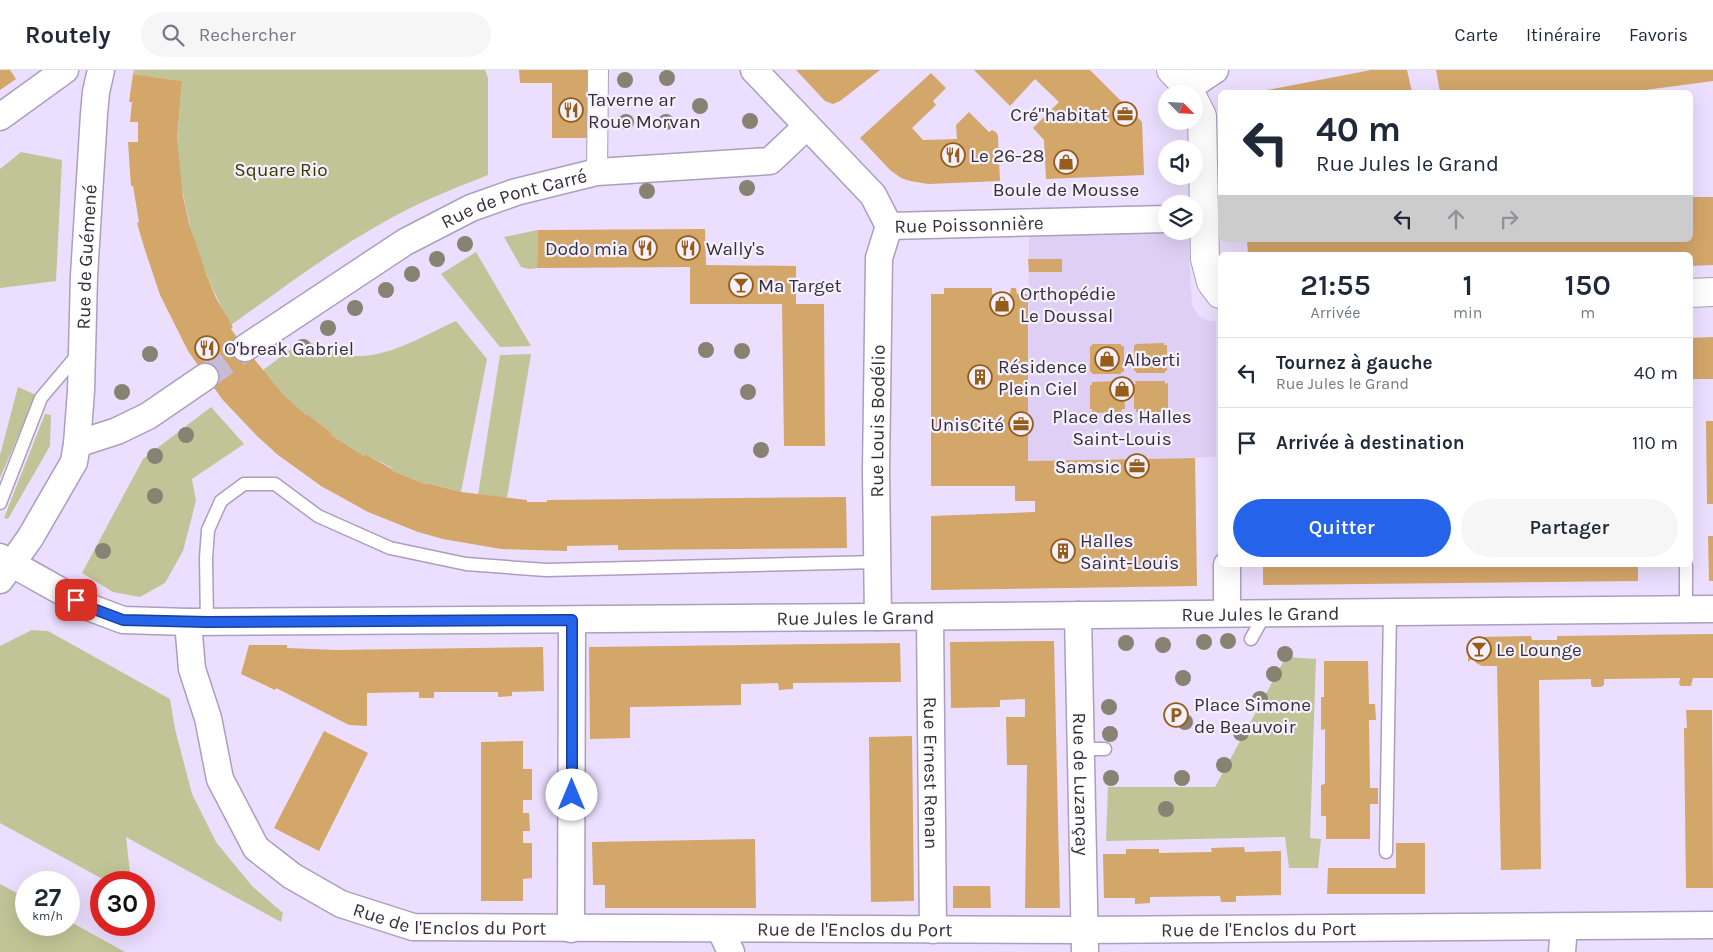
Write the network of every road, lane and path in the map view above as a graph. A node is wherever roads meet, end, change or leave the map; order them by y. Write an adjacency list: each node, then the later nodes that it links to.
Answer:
1 (65, 70): 7 (street)
2 (101, 70): 18 (street, Rue de Guémené)
3 (598, 70): 10 (street)
4 (754, 70): 8 (street, Rue Poissonnière)
5 (1215, 70): 6 (street)
6 (1191, 85)
7 (0, 117)
8 (806, 126): 10 (street, Rue de Pont Carré); 13 (street, Rue Poissonnière)
9 (1202, 130): 11 (street)
10 (597, 172): 19 (street, Rue de Pont Carré)
11 (1200, 195)
12 (1158, 219): 13 (street, Rue Poissonnière)
13 (889, 226): 23 (street, Rue Louis Bodélio)
14 (1203, 240): 15 (street)
15 (1218, 291)
16 (1713, 292): 17 (street)
17 (1693, 293)
18 (82, 348): 21 (street, Rue de Guémené); 22 (lane)
19 (245, 348)
20 (205, 377): 21 (street)
21 (78, 444): 24 (street)
22 (0, 504)
23 (877, 562): 34 (street, Rue Louis Bodélio); 36 (lane)
24 (4, 567): 36 (street, Rue Jules le Grand)
25 (1227, 567): 31 (street)
26 (1686, 567): 27 (lane)
27 (1686, 609): 28 (street, Rue Jules le Grand); 29 (street, Rue Jules le Grand)
28 (1713, 609)
29 (1390, 611): 30 (street, Rue Jules le Grand); 38 (lane)
30 (1266, 612): 31 (street, Rue Jules le Grand); 37 (lane)
31 (1228, 613): 32 (street, Rue Jules le Grand)
32 (1078, 615): 33 (street, Rue Jules le Grand); 44 (street, Rue de Luzançay)
33 (930, 617): 34 (street, Rue Jules le Grand); 42 (street, Rue Ernest Renan)
34 (878, 618): 35 (street, Rue Jules le Grand)
35 (572, 620): 36 (street, Rue Jules le Grand); 40 (street)
36 (197, 622): 40 (street, Rue de l'Enclos du Port)
37 (1252, 639)
38 (1386, 852)
39 (1713, 925): 43 (street, Rue de l'Enclos du Port)
40 (571, 929): 41 (street, Rue de l'Enclos du Port)
41 (720, 929): 42 (street, Rue de l'Enclos du Port); 45 (street)
42 (934, 930): 44 (street, Rue de l'Enclos du Port)
43 (1563, 940): 44 (street, Rue de l'Enclos du Port)
44 (1085, 941)
45 (731, 952)

